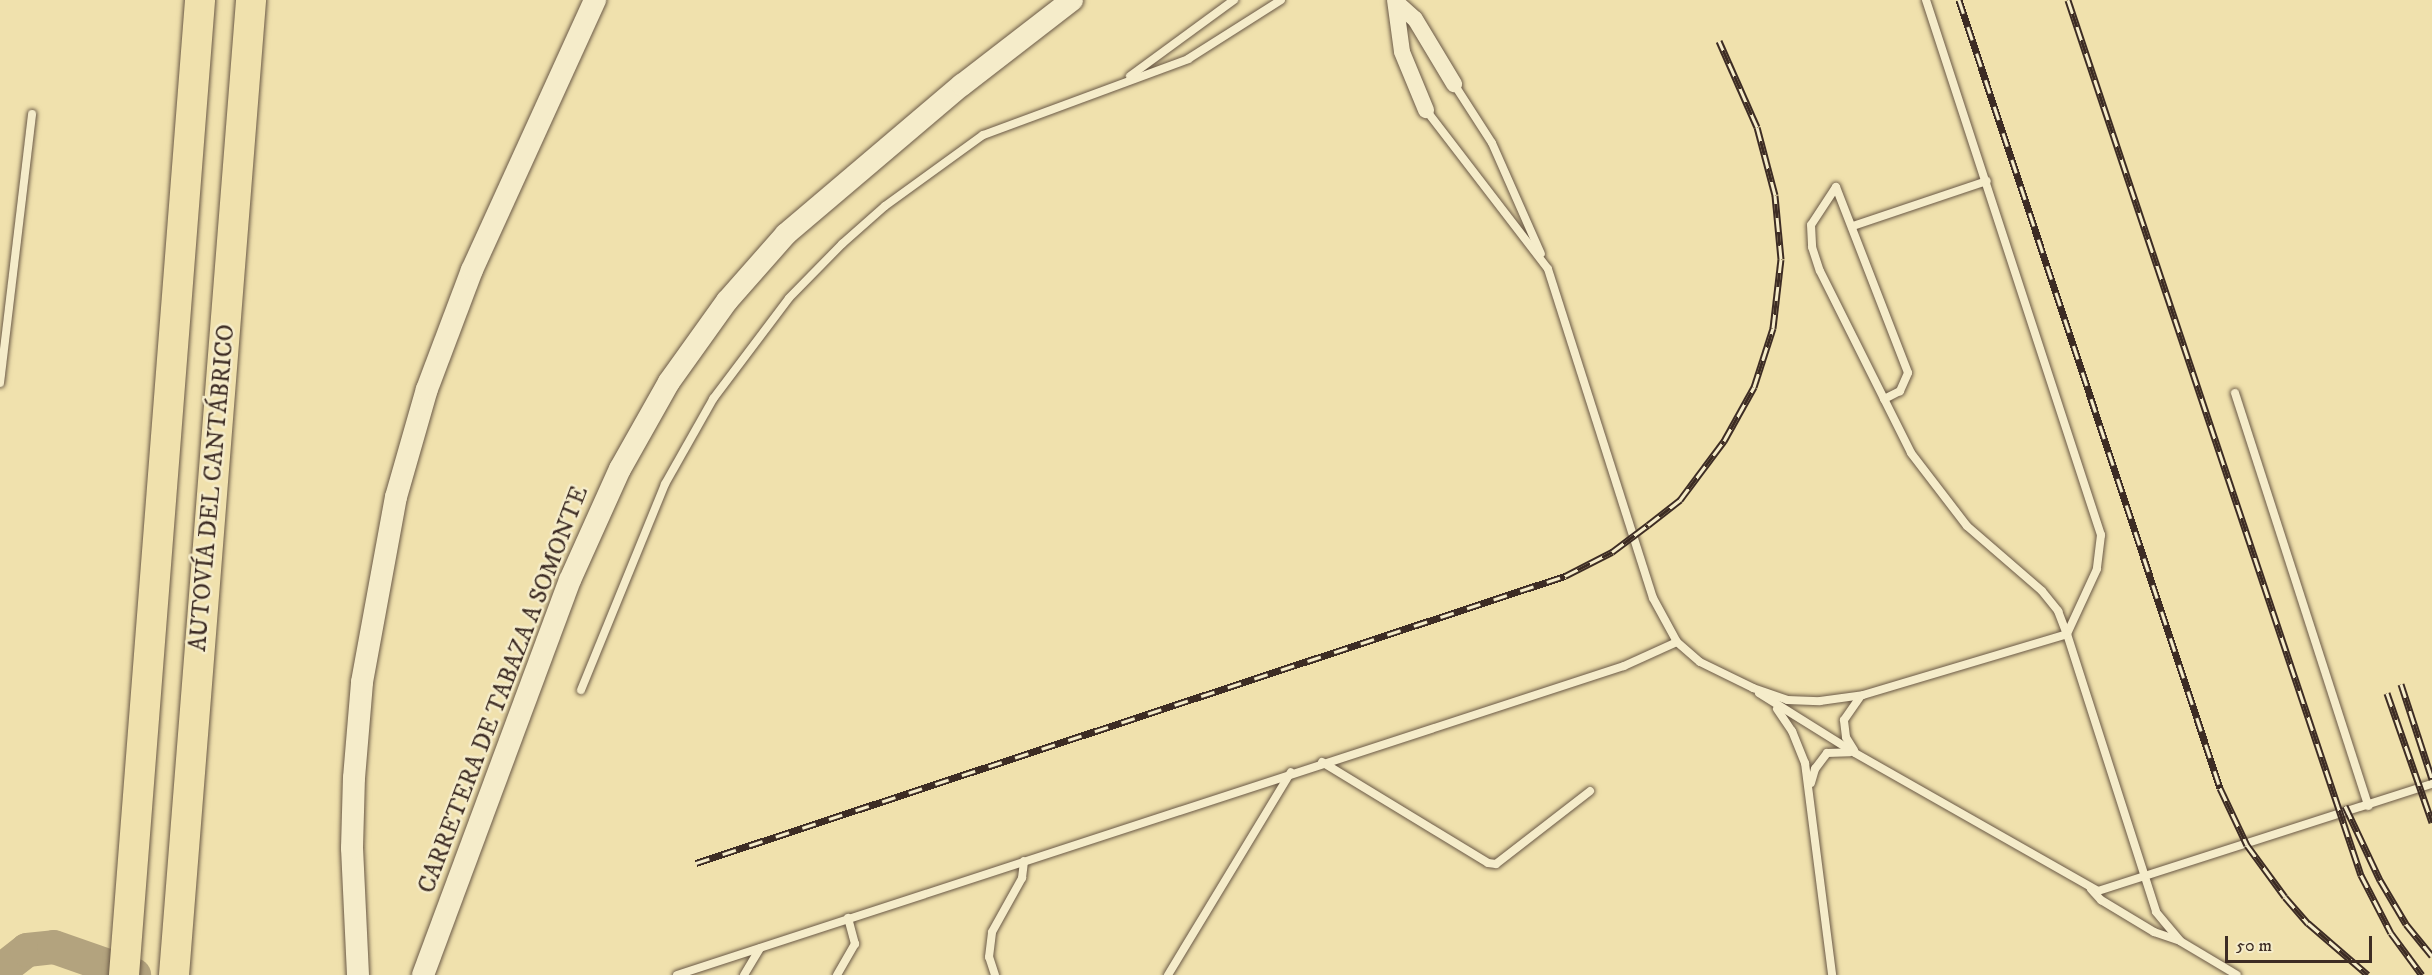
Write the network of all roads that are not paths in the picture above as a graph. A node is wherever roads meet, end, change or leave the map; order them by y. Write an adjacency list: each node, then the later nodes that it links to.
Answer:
1 (200, 0): 38 (highway, AUTOVÍA DEL CANTÁBRICO)
2 (251, 0): 39 (highway, AUTOVÍA DEL CANTÁBRICO)
3 (595, 0): 40 (street)
4 (1072, 0): 41 (street, CARRETERA DE TABAZA A SOMONTE)
5 (1234, 0): 9 (lane)
6 (1281, 0): 9 (lane)
7 (1926, 0): 13 (lane)
8 (1396, 2): 10 (street); 11 (street)
9 (1121, 83): 22 (lane)
10 (1454, 84): 15 (lane)
11 (1426, 110): 15 (lane)
12 (32, 114): 16 (lane)
13 (1987, 181): 14 (lane); 19 (lane)
14 (1853, 226): 18 (lane); 18 (lane)
15 (1548, 269): 20 (lane)
16 (0, 383)
17 (2235, 393): 31 (lane)
18 (1884, 399): 19 (lane)
19 (2067, 634): 23 (lane); 33 (lane)
20 (1677, 642): 21 (lane); 26 (lane)
21 (1753, 688): 23 (lane); 24 (lane)
22 (581, 690)
23 (1863, 695): 25 (lane)
24 (1773, 703): 25 (lane); 30 (lane)
25 (1855, 753): 30 (lane); 34 (lane)
26 (1322, 762): 27 (lane); 29 (lane)
27 (1291, 772): 32 (lane); 46 (lane)
28 (2432, 784): 31 (lane)
29 (1590, 791)
30 (1810, 796): 47 (lane)
31 (2368, 806): 33 (lane)
32 (1024, 861): 35 (lane); 45 (lane)
33 (2144, 878): 34 (lane); 36 (lane)
34 (2091, 889): 36 (lane)
35 (848, 918): 37 (lane); 44 (lane)
36 (2180, 941): 48 (lane)
37 (760, 948): 42 (lane); 43 (lane)
38 (124, 975)
39 (174, 975)
40 (358, 975)
41 (423, 975)
42 (677, 975)
43 (744, 975)
44 (837, 975)
45 (995, 975)
46 (1168, 975)
47 (1832, 975)
48 (2237, 975)

